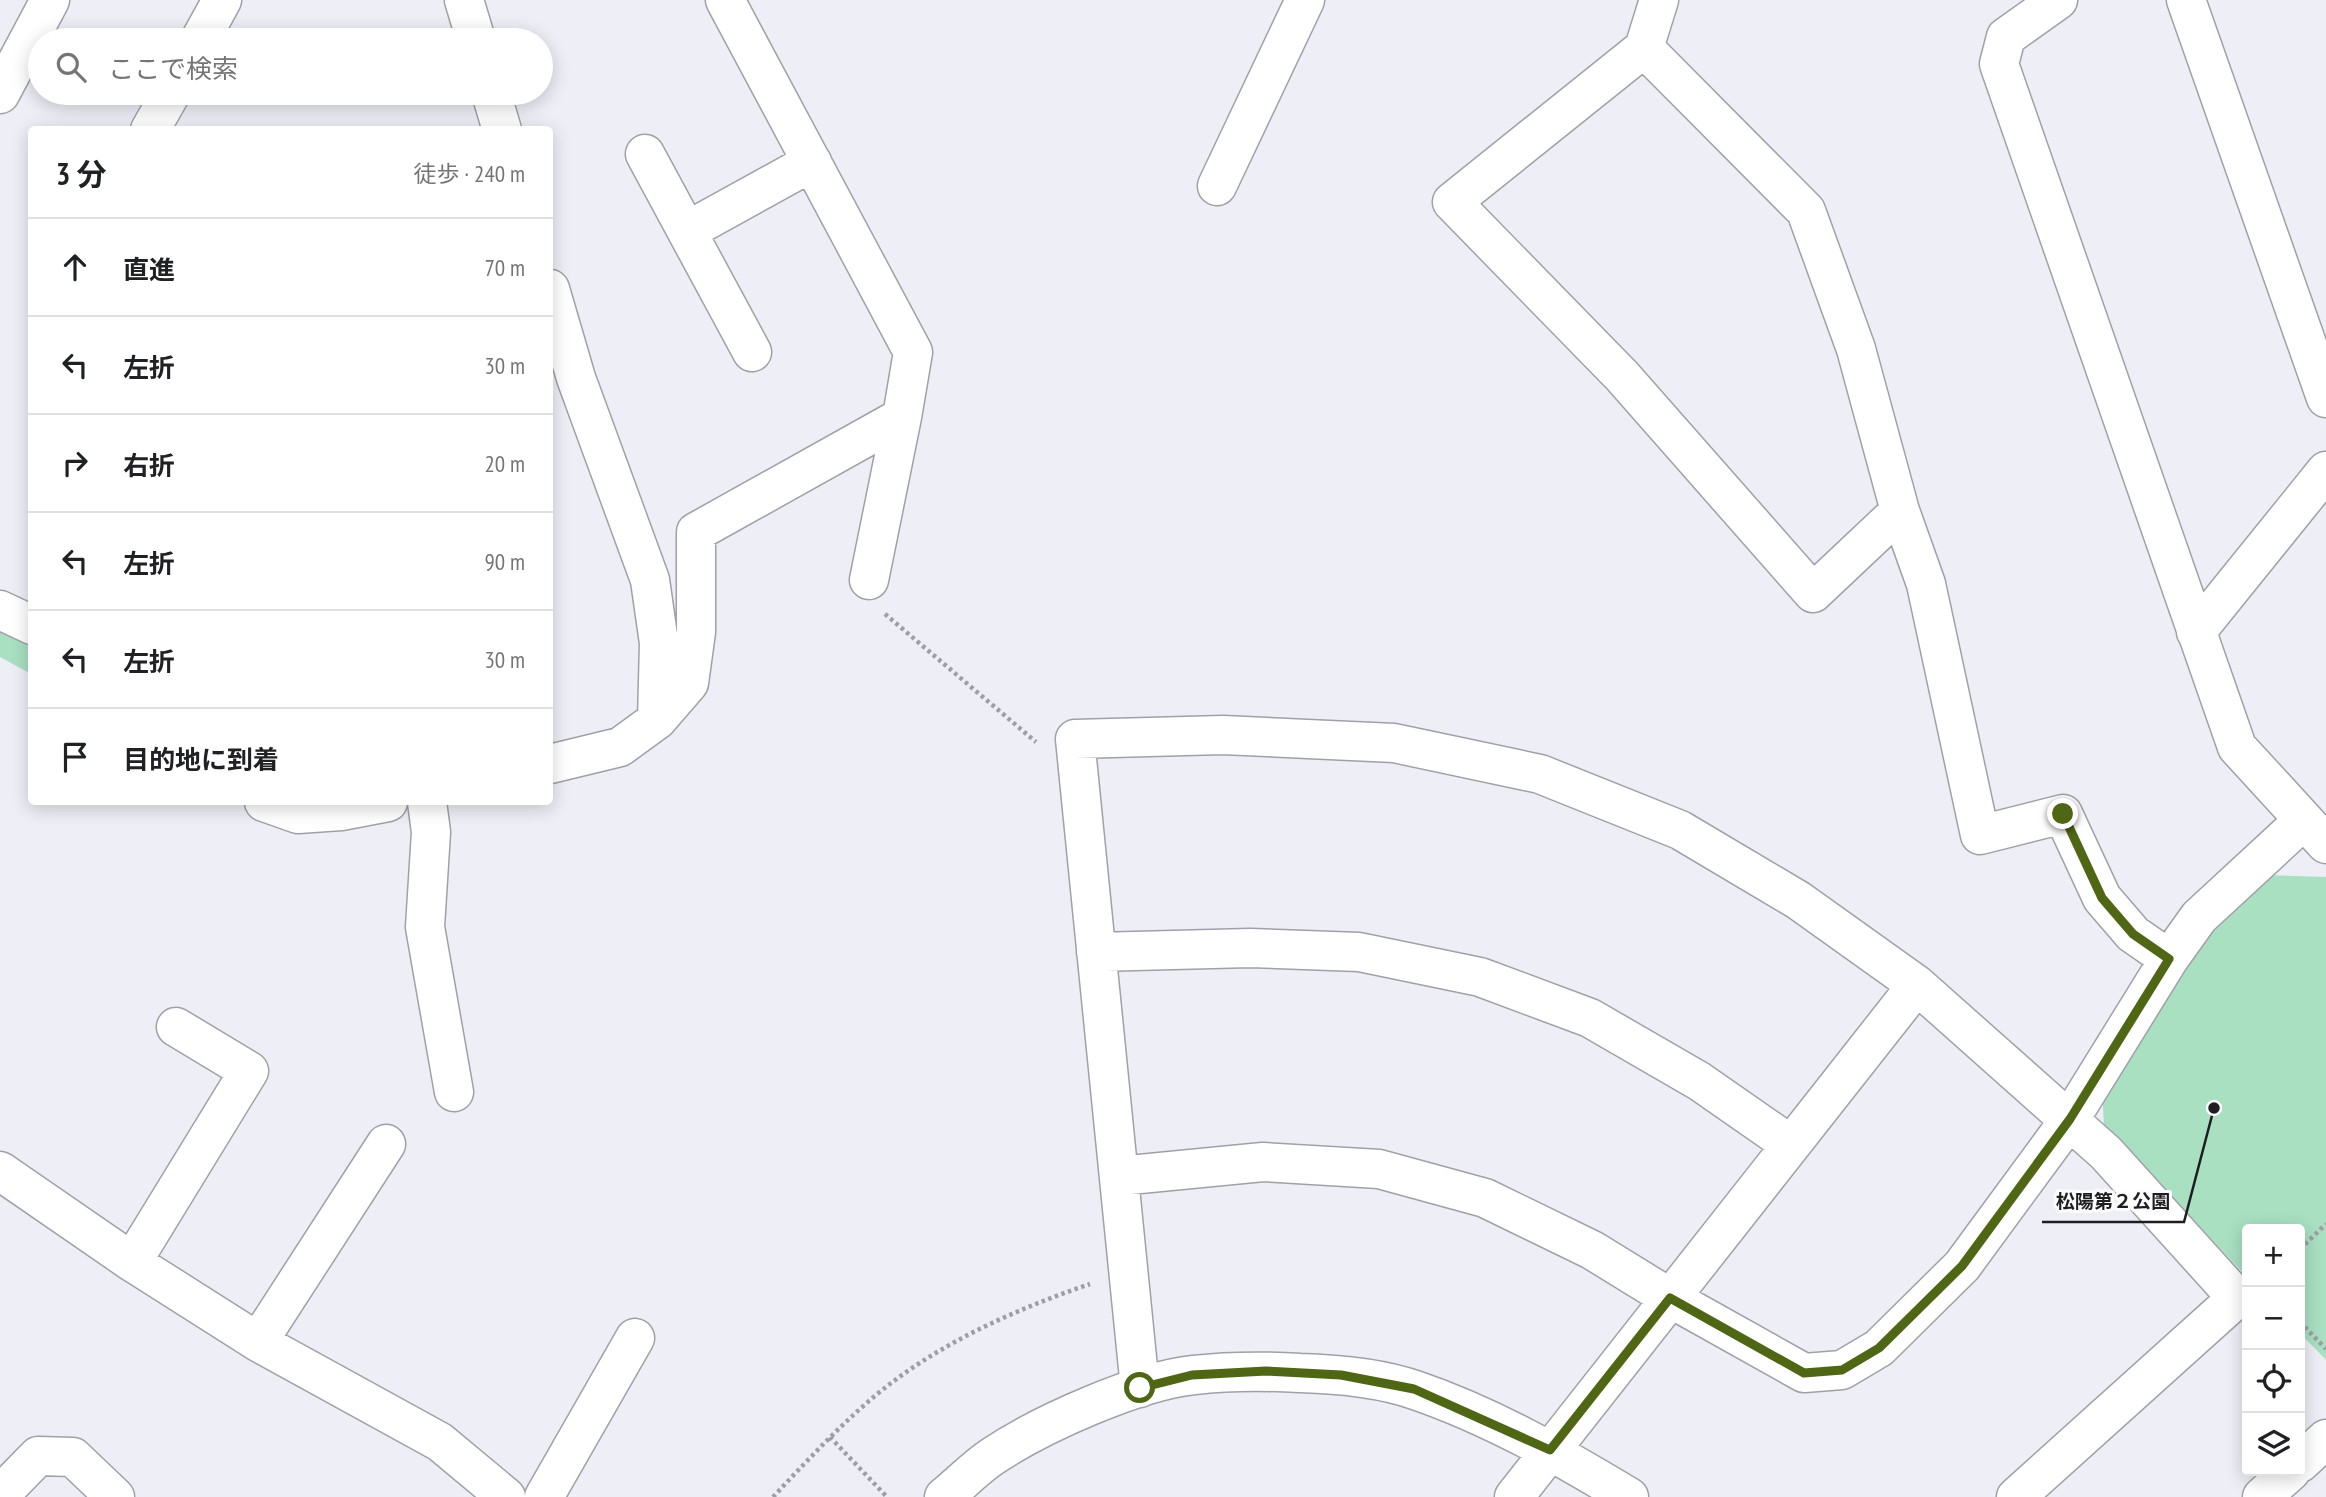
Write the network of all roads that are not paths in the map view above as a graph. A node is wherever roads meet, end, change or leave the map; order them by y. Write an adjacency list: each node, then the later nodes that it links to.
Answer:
1 (50, 0): 9 (street)
2 (222, 0): 10 (street)
3 (464, 0): 11 (street)
4 (725, 0): 20 (street)
5 (1305, 0): 21 (street)
6 (1660, 0): 13 (street)
7 (2058, 0): 33 (street)
8 (2186, 0): 26 (street)
9 (35, 28)
10 (207, 28)
11 (472, 28)
12 (28, 41): 14 (street)
13 (1644, 48): 29 (street); 29 (street)
14 (0, 94)
15 (164, 105): 17 (street)
16 (495, 105): 18 (street)
17 (152, 126)
18 (501, 126)
19 (645, 154): 22 (street)
20 (811, 162): 22 (street); 27 (street)
21 (1217, 187)
22 (687, 231): 24 (street)
23 (553, 311): 25 (street)
24 (752, 352)
25 (563, 384): 34 (street)
26 (2326, 398)
27 (902, 417): 30 (street); 34 (street)
28 (2326, 471): 33 (street)
29 (1900, 511): 41 (street)
30 (869, 580)
31 (0, 610): 32 (street)
32 (28, 623)
33 (2196, 632): 39 (street)
34 (657, 720): 35 (street)
35 (553, 763)
36 (272, 805): 37 (street)
37 (372, 805)
38 (427, 805): 44 (street)
39 (2315, 832): 41 (street)
40 (1096, 952): 42 (street); 47 (street); 49 (street)
41 (2169, 959): 45 (street)
42 (1917, 985): 45 (street); 47 (street)
43 (176, 1027): 50 (street)
44 (454, 1092)
45 (2070, 1119): 51 (street); 66 (street)
46 (386, 1144): 53 (street)
47 (1791, 1145): 51 (street)
48 (0, 1171): 50 (street)
49 (1119, 1176): 51 (street); 54 (street)
50 (132, 1262): 53 (street)
51 (1670, 1298): 56 (street)
52 (635, 1338): 62 (street)
53 (258, 1342): 61 (street)
54 (1140, 1388): 56 (street); 63 (street)
55 (2326, 1438): 57 (street)
56 (1550, 1450): 64 (street); 65 (street)
57 (2305, 1457)
58 (2285, 1476): 67 (street)
59 (0, 1495): 60 (street)
60 (115, 1497)
61 (506, 1497)
62 (544, 1497)
63 (944, 1497)
64 (1514, 1497)
65 (1629, 1497)
66 (2016, 1497)
67 (2262, 1497)

